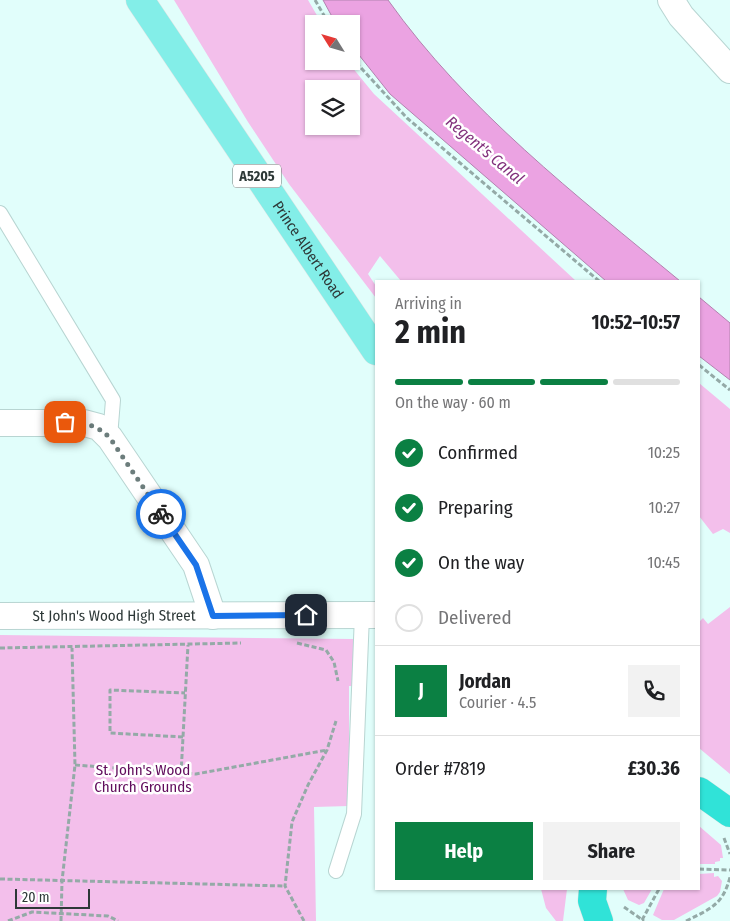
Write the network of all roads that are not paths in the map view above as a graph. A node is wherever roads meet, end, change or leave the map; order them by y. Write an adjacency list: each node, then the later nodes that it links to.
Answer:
1 (140, 0): 5 (main road, Prince Albert Road / A5205)
2 (671, 0): 3 (street)
3 (730, 70)
4 (0, 213): 7 (lane)
5 (375, 350)
6 (0, 423): 7 (street)
7 (110, 438): 10 (street)
8 (369, 615): 10 (street, St John's Wood High Street); 13 (lane)
9 (0, 616): 10 (street, St John's Wood High Street)
10 (213, 616)
11 (700, 792): 12 (highway)
12 (730, 813)
13 (336, 871)

